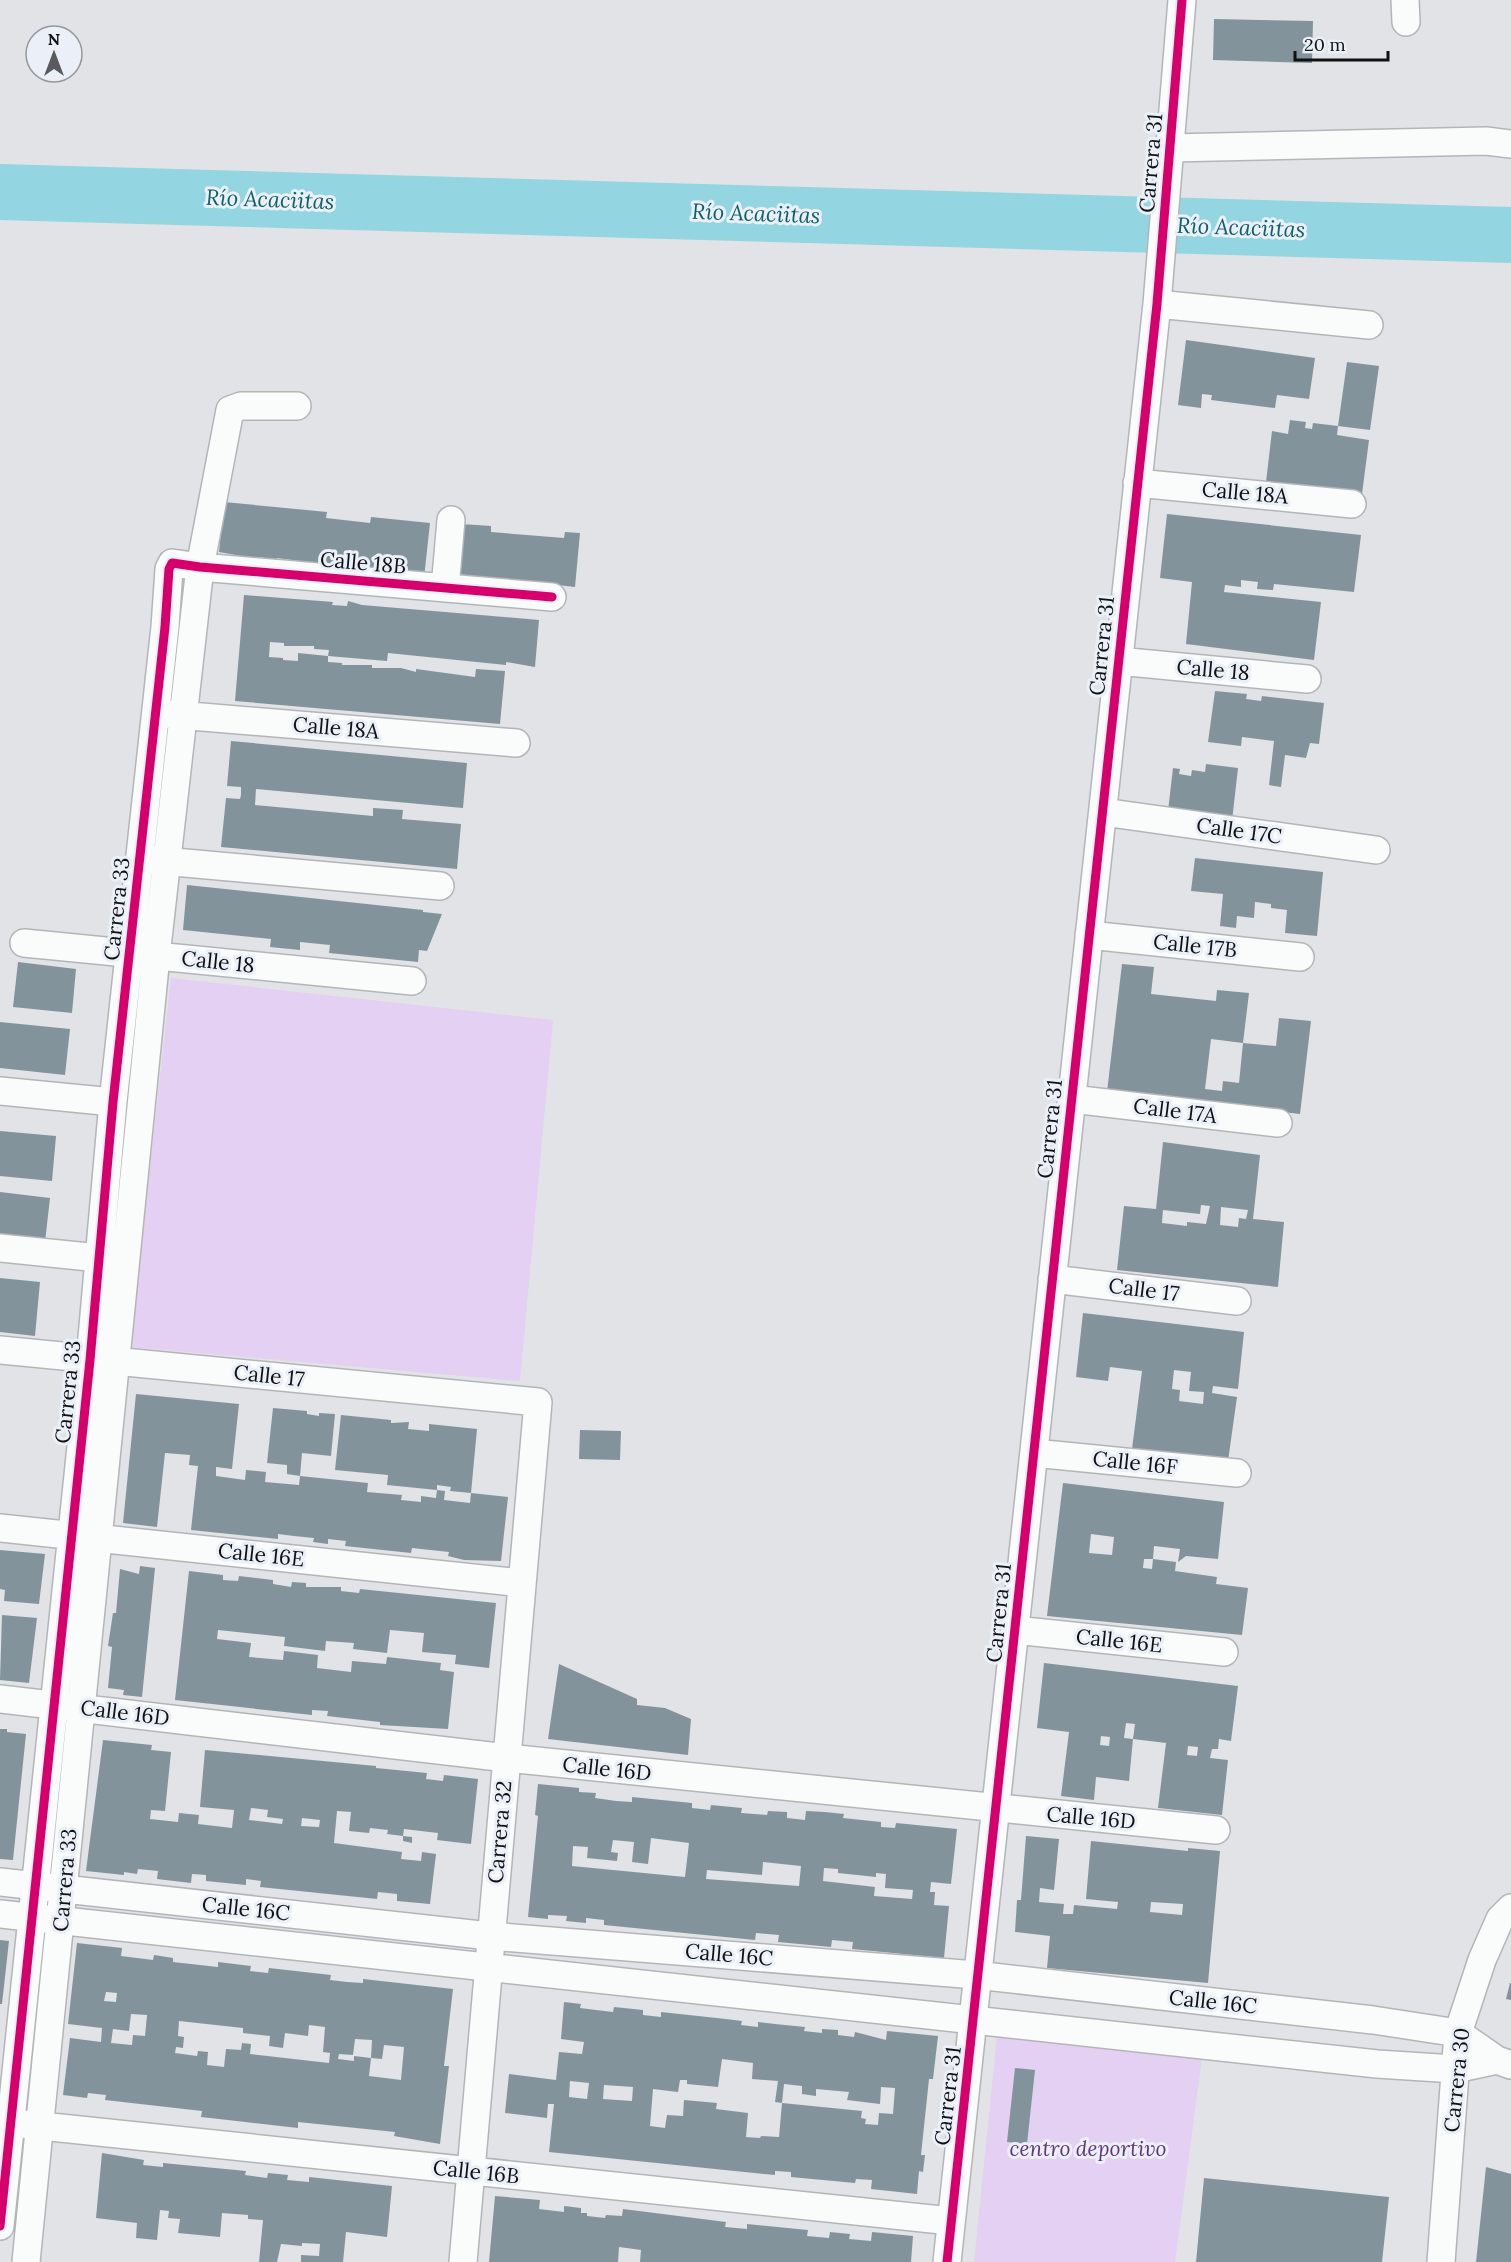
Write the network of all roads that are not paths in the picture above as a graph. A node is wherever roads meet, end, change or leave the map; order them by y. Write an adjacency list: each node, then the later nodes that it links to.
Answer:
1 (1182, 0): 3 (street, Carrera 31)
2 (1511, 144): 3 (street)
3 (1170, 155): 4 (street, Carrera 31)
4 (1157, 304): 5 (street); 7 (street, Carrera 31)
5 (1369, 326)
6 (297, 406): 11 (street, Carrera 33)
7 (1137, 483): 8 (street, Calle 18A); 14 (street, Carrera 31)
8 (1352, 504)
9 (451, 520): 12 (street)
10 (172, 563): 11 (street, Calle 18B); 16 (street, Carrera 33)
11 (200, 567): 12 (street, Calle 18B); 17 (street, Carrera 33)
12 (445, 588): 13 (street, Calle 18B)
13 (552, 597)
14 (1118, 661): 15 (street, Calle 18); 19 (street, Carrera 31)
15 (1307, 679)
16 (156, 713): 17 (street, Calle 18A); 21 (street, Carrera 33)
17 (185, 716): 18 (street, Calle 18A); 22 (street, Carrera 33)
18 (516, 743)
19 (1102, 812): 20 (street, Calle 17C); 24 (street, Carrera 31)
20 (1376, 850)
21 (141, 858): 22 (street); 26 (street, Carrera 33)
22 (168, 862): 23 (street); 26 (street, Carrera 33)
23 (440, 886)
24 (1089, 935): 27 (street, Calle 17B); 30 (street, Carrera 31)
25 (24, 944): 26 (street, Calle 18)
26 (143, 955): 28 (street, Calle 18); 31 (street, Carrera 33); 38 (street, Carrera 33)
27 (1300, 957)
28 (412, 981)
29 (0, 1091): 31 (street)
30 (1072, 1099): 32 (street, Calle 17A); 35 (street, Carrera 31)
31 (113, 1102): 34 (street, Carrera 33)
32 (1278, 1123)
33 (0, 1248): 34 (street)
34 (99, 1258): 38 (street, Carrera 33)
35 (1052, 1279): 36 (street, Calle 17); 40 (street, Carrera 31)
36 (1237, 1301)
37 (0, 1350): 38 (street, Calle 17)
38 (102, 1361): 39 (street, Calle 17); 43 (street, Carrera 33)
39 (538, 1402): 44 (street, Carrera 32)
40 (1034, 1453): 41 (street, Calle 16F); 45 (street, Carrera 31)
41 (1237, 1473)
42 (0, 1528): 43 (street, Calle 16E)
43 (84, 1537): 44 (street, Calle 16E); 48 (street, Carrera 33); 49 (street, Carrera 33)
44 (522, 1583): 50 (street, Carrera 32)
45 (1015, 1629): 46 (street, Calle 16E); 51 (street, Carrera 31)
46 (1224, 1652)
47 (0, 1699): 48 (street, Calle 16D)
48 (53, 1704): 49 (street, Calle 16D); 54 (street, Carrera 33)
49 (82, 1707): 50 (street, Calle 16D); 55 (street, Carrera 33)
50 (507, 1758): 51 (street, Calle 16D); 60 (street, Carrera 32)
51 (996, 1809): 52 (street, Calle 16D); 62 (street, Carrera 31)
52 (1216, 1830)
53 (0, 1882): 54 (street, Calle 16C)
54 (34, 1886): 55 (street, Calle 16C); 58 (street, Carrera 33)
55 (63, 1889): 59 (street, Carrera 33); 60 (street, Calle 16C)
56 (1511, 1908): 64 (street, Carrera 30)
57 (0, 1914): 58 (street, Calle 16C)
58 (34, 1918): 59 (street, Calle 16C); 67 (street, Carrera 33)
59 (62, 1921): 61 (street, Calle 16C); 68 (street, Carrera 33)
60 (490, 1936): 61 (street, Carrera 32); 62 (street, Calle 16C)
61 (490, 1967): 63 (street, Calle 16C); 69 (street, Carrera 32)
62 (976, 1975): 63 (street, Carrera 31); 64 (street, Calle 16C)
63 (975, 2020): 66 (street, Calle 16C); 70 (street, Carrera 31)
64 (1458, 2034): 65 (street); 66 (street, Carrera 30)
65 (1504, 2062): 66 (street, Calle 16C)
66 (1455, 2069): 75 (street, Carrera 30)
67 (4, 2122): 68 (street, Calle 16B); 71 (street, Carrera 33)
68 (39, 2126): 69 (street, Calle 16B); 72 (street, Carrera 33)
69 (469, 2171): 70 (street, Calle 16B); 73 (street, Carrera 32)
70 (951, 2221): 74 (street, Carrera 31)
71 (0, 2226)
72 (26, 2262)
73 (463, 2262)
74 (947, 2262)
75 (1441, 2262)

